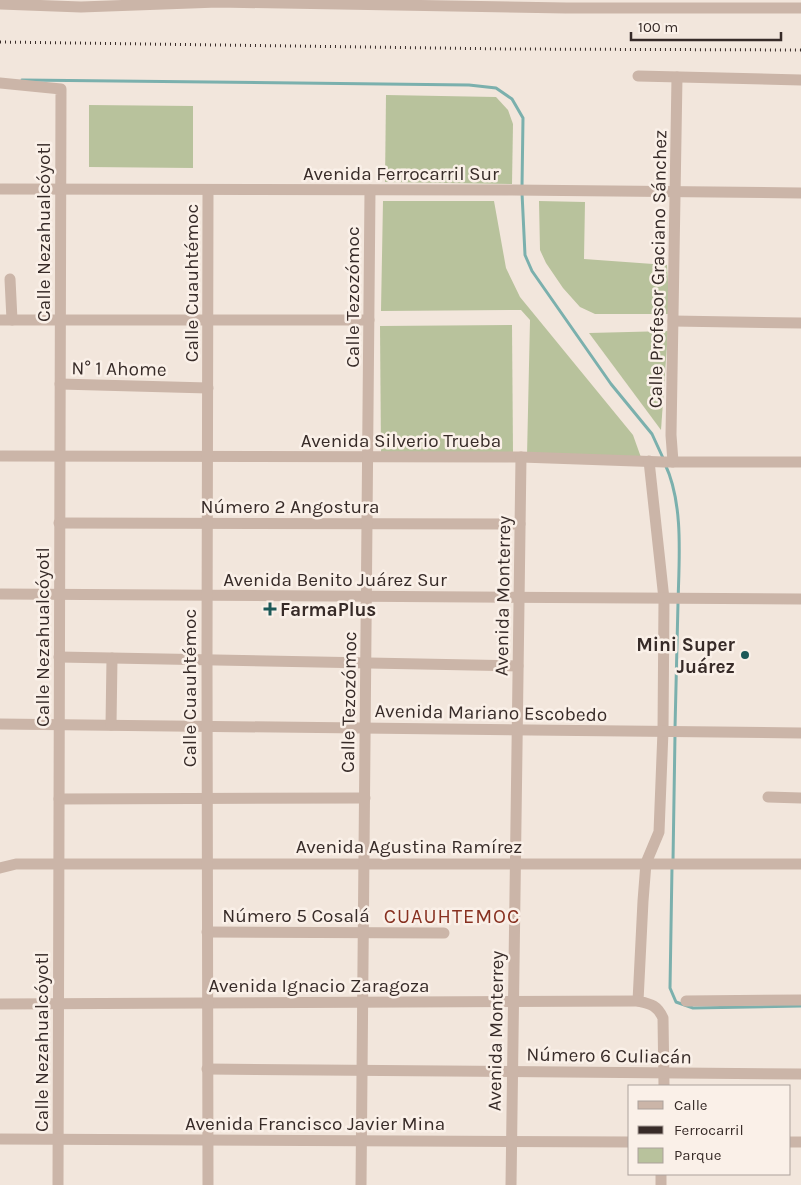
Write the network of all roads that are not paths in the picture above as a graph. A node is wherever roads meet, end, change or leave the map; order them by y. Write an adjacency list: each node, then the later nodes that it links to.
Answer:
1 (358, 2): 2 (street); 5 (street)
2 (378, 3): 3 (street)
3 (441, 3): 4 (street)
4 (501, 3): 6 (street)
5 (0, 4)
6 (566, 4): 7 (street)
7 (630, 4): 8 (street)
8 (691, 4): 9 (street)
9 (801, 8)
10 (638, 76): 11 (street)
11 (677, 77): 12 (street); 18 (street, Calle Profesor Graciano Sánchez)
12 (801, 80)
13 (0, 83): 15 (street, Calle Nezahualcóyotl)
14 (0, 189): 15 (street, Avenida Ferrocarril Sur)
15 (60, 189): 17 (street, Avenida Ferrocarril Sur); 23 (street, Calle Nezahualcóyotl)
16 (370, 190): 17 (street, Avenida Ferrocarril Sur); 18 (street, Avenida Ferrocarril Sur); 25 (street, Calle Tezozómoc)
17 (208, 191): 24 (street, Calle Cuauhtémoc)
18 (675, 191): 19 (street, Avenida Ferrocarril Sur); 26 (street, Calle Profesor Graciano Sánchez)
19 (801, 193)
20 (10, 278): 22 (street)
21 (0, 320): 22 (street)
22 (12, 320): 23 (street)
23 (60, 320): 24 (street); 28 (street, Calle Nezahualcóyotl)
24 (208, 320): 25 (street); 29 (street, Calle Cuauhtémoc)
25 (369, 320): 33 (street, Calle Tezozómoc)
26 (673, 321): 27 (street); 36 (street, Calle Profesor Graciano Sánchez)
27 (801, 323)
28 (60, 384): 29 (street, N° 1 Ahome); 31 (street, Calle Nezahualcóyotl)
29 (208, 388): 32 (street, Calle Cuauhtémoc)
30 (0, 456): 31 (street, Avenida Silverio Trueba)
31 (60, 456): 32 (street, Avenida Silverio Trueba); 38 (street, Calle Nezahualcóyotl)
32 (207, 457): 33 (street, Avenida Silverio Trueba); 39 (street, Calle Cuauhtémoc)
33 (368, 457): 34 (street, Avenida Silverio Trueba); 40 (street, Calle Tezozómoc)
34 (521, 457): 35 (street, Avenida Silverio Trueba); 41 (street, Avenida Monterrey)
35 (649, 461): 36 (street, Avenida Silverio Trueba); 47 (street)
36 (673, 462): 37 (street, Avenida Silverio Trueba)
37 (801, 462)
38 (59, 523): 39 (street, Número 2 Angostura); 43 (street, Calle Nezahualcóyotl)
39 (207, 523): 40 (street, Número 2 Angostura); 44 (street, Calle Cuauhtémoc)
40 (368, 523): 41 (street, Número 2 Angostura); 45 (street, Calle Tezozómoc)
41 (520, 524): 46 (street, Avenida Monterrey)
42 (0, 594): 43 (street, Avenida Benito Juárez Sur)
43 (59, 594): 44 (street, Avenida Benito Juárez Sur); 49 (street, Calle Nezahualcóyotl)
44 (207, 595): 45 (street, Avenida Benito Juárez Sur); 51 (street, Calle Cuauhtémoc)
45 (367, 596): 46 (street, Avenida Benito Juárez Sur); 52 (street, Calle Tezozómoc)
46 (519, 598): 47 (street, Avenida Benito Juárez Sur); 53 (street, Avenida Monterrey)
47 (667, 599): 48 (street, Avenida Benito Juárez Sur); 60 (street)
48 (801, 599)
49 (59, 657): 50 (street); 55 (street, Calle Nezahualcóyotl)
50 (112, 658): 51 (street); 56 (street)
51 (206, 660): 52 (street); 57 (street, Calle Cuauhtémoc)
52 (366, 663): 53 (street); 58 (street, Calle Tezozómoc)
53 (518, 666): 59 (street, Avenida Monterrey)
54 (0, 724): 55 (street, Avenida Mariano Escobedo)
55 (59, 724): 56 (street, Avenida Mariano Escobedo); 66 (street, Calle Nezahualcóyotl)
56 (111, 725): 57 (street, Avenida Mariano Escobedo)
57 (207, 726): 58 (street, Avenida Mariano Escobedo); 63 (street, Calle Cuauhtémoc)
58 (366, 728): 59 (street, Avenida Mariano Escobedo); 64 (street, Calle Tezozómoc)
59 (517, 730): 60 (street, Avenida Mariano Escobedo); 73 (street, Avenida Monterrey)
60 (663, 732): 61 (street, Avenida Mariano Escobedo); 68 (street)
61 (801, 733)
62 (768, 797): 65 (street)
63 (207, 798): 64 (street); 66 (street); 71 (street, Calle Cuauhtémoc)
64 (365, 798): 72 (street, Calle Tezozómoc)
65 (801, 798)
66 (59, 799): 70 (street, Calle Nezahualcóyotl)
67 (0, 860): 69 (street, Avenida Agustina Ramírez)
68 (650, 863): 73 (street, Avenida Agustina Ramírez); 74 (street, Avenida Agustina Ramírez); 83 (street)
69 (16, 864): 70 (street, Avenida Agustina Ramírez); 75 (street, Avenida Agustina Ramírez)
70 (59, 864): 71 (street, Avenida Agustina Ramírez); 84 (street, Calle Nezahualcóyotl)
71 (207, 864): 72 (street, Avenida Agustina Ramírez); 76 (street, Calle Cuauhtémoc)
72 (364, 864): 73 (street, Avenida Agustina Ramírez); 77 (street, Calle Tezozómoc)
73 (515, 864): 82 (street, Avenida Monterrey)
74 (801, 864)
75 (0, 868)
76 (207, 932): 77 (street, Número 5 Cosalá); 85 (street, Calle Cuauhtémoc)
77 (364, 933): 78 (street, Número 5 Cosalá); 81 (street, Calle Tezozómoc)
78 (444, 933)
79 (801, 1000): 80 (street)
80 (686, 1001)
81 (363, 1002): 82 (street, Avenida Ignacio Zaragoza); 85 (street, Avenida Ignacio Zaragoza); 88 (street, Calle Tezozómoc)
82 (513, 1002): 83 (street, Avenida Ignacio Zaragoza); 89 (street, Avenida Monterrey)
83 (638, 1002): 90 (street)
84 (58, 1003): 85 (street, Avenida Ignacio Zaragoza); 86 (street, Avenida Ignacio Zaragoza); 94 (street, Calle Nezahualcóyotl)
85 (207, 1003): 87 (street, Calle Cuauhtémoc)
86 (0, 1004)
87 (207, 1069): 88 (street, Número 6 Culiacán); 95 (street, Calle Cuauhtémoc)
88 (362, 1071): 89 (street, Número 6 Culiacán); 96 (street, Calle Tezozómoc)
89 (512, 1072): 90 (street, Número 6 Culiacán); 97 (street, Avenida Monterrey)
90 (664, 1073): 91 (street, Número 6 Culiacán); 92 (street)
91 (801, 1074)
92 (664, 1085)
93 (0, 1139): 94 (street, Avenida Francisco Javier Mina)
94 (58, 1140): 95 (street, Avenida Francisco Javier Mina); 99 (street, Calle Nezahualcóyotl)
95 (208, 1140): 96 (street, Avenida Francisco Javier Mina); 100 (street, Calle Cuauhtémoc)
96 (362, 1141): 97 (street, Avenida Francisco Javier Mina); 101 (street, Calle Tezozómoc)
97 (511, 1141): 98 (street, Avenida Francisco Javier Mina); 102 (street, Avenida Monterrey)
98 (628, 1142)
99 (58, 1185)
100 (208, 1185)
101 (361, 1185)
102 (511, 1185)

